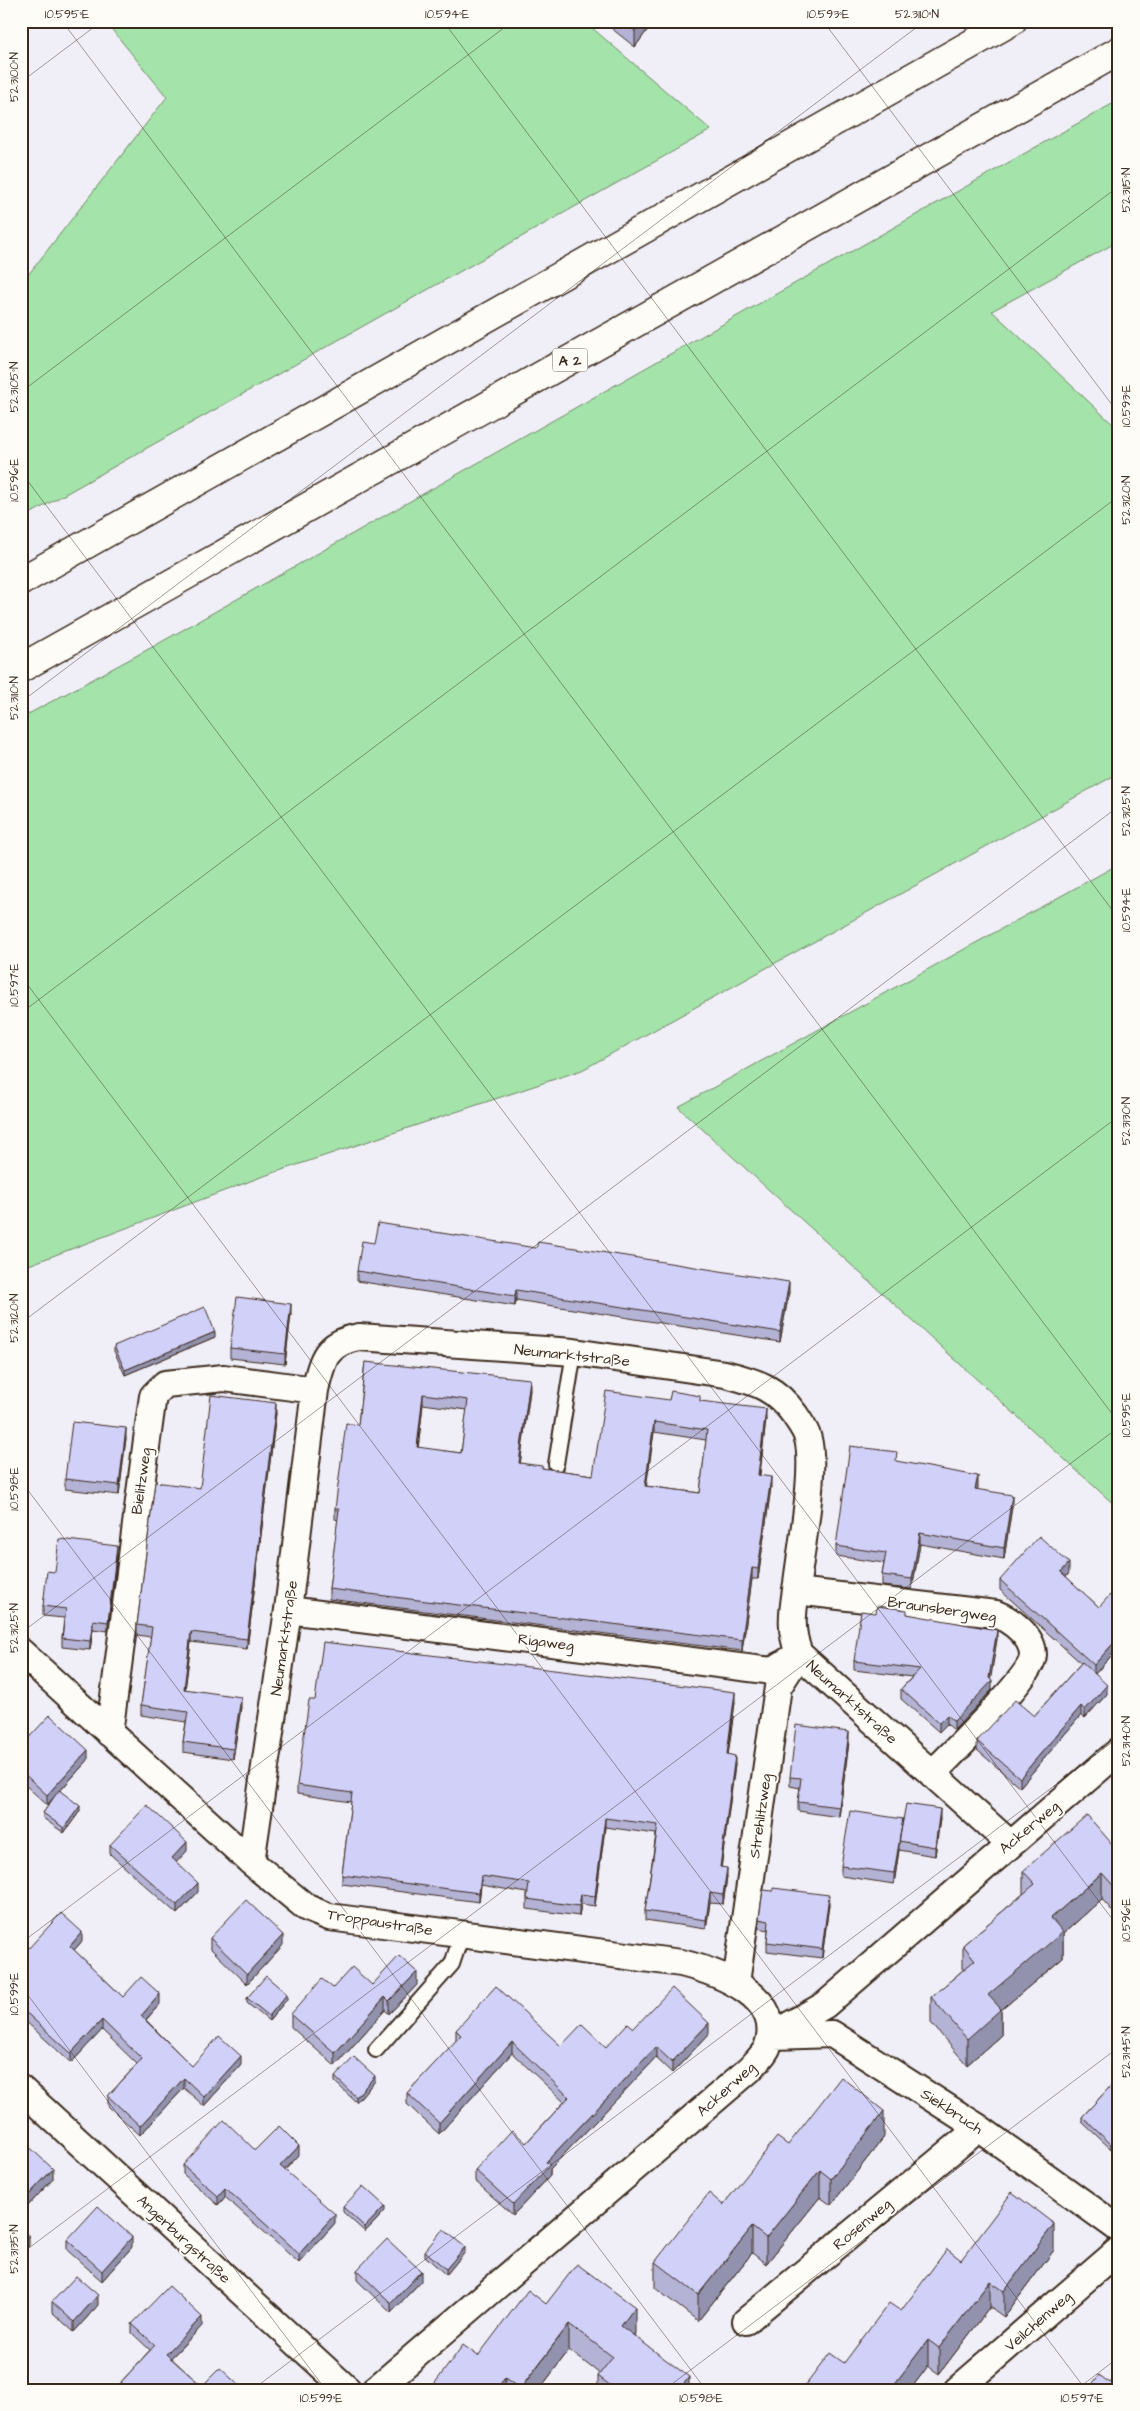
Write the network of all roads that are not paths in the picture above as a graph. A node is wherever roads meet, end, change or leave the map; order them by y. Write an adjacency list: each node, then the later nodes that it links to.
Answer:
1 (1012, 21): 3 (highway)
2 (1119, 51): 4 (highway, A 2)
3 (21, 580)
4 (21, 668)
5 (574, 1352): 6 (street, Neumarktstraße); 7 (lane); 8 (street, Neumarktstraße)
6 (315, 1390): 9 (street, Neumarktstraße); 12 (street, Bielitzweg)
7 (556, 1464)
8 (796, 1590): 11 (street, Neumarktstraße); 14 (street, Braunsbergweg)
9 (288, 1610): 11 (street, Rigaweg); 16 (street, Neumarktstraße)
10 (21, 1652): 12 (street, Troppaustraße)
11 (799, 1654): 14 (street, Neumarktstraße); 18 (street, Strehlitzweg)
12 (109, 1733): 16 (street, Troppaustraße)
13 (1119, 1751): 15 (street, Ackerweg)
14 (932, 1774): 15 (street, Neumarktstraße)
15 (1009, 1843): 19 (street, Ackerweg)
16 (251, 1862): 17 (street, Troppaustraße)
17 (462, 1934): 18 (street, Troppaustraße); 20 (lane)
18 (736, 1982): 19 (street, Troppaustraße)
19 (770, 2036): 22 (street, Siekbruch); 26 (street, Ackerweg)
20 (376, 2050)
21 (21, 2088): 27 (street, Angerburgstraße)
22 (979, 2128): 23 (street, Siekbruch); 25 (street, Rosenweg)
23 (1117, 2224)
24 (1119, 2250): 28 (street, Veilchenweg)
25 (746, 2321)
26 (385, 2387)
27 (348, 2390)
28 (957, 2390)

